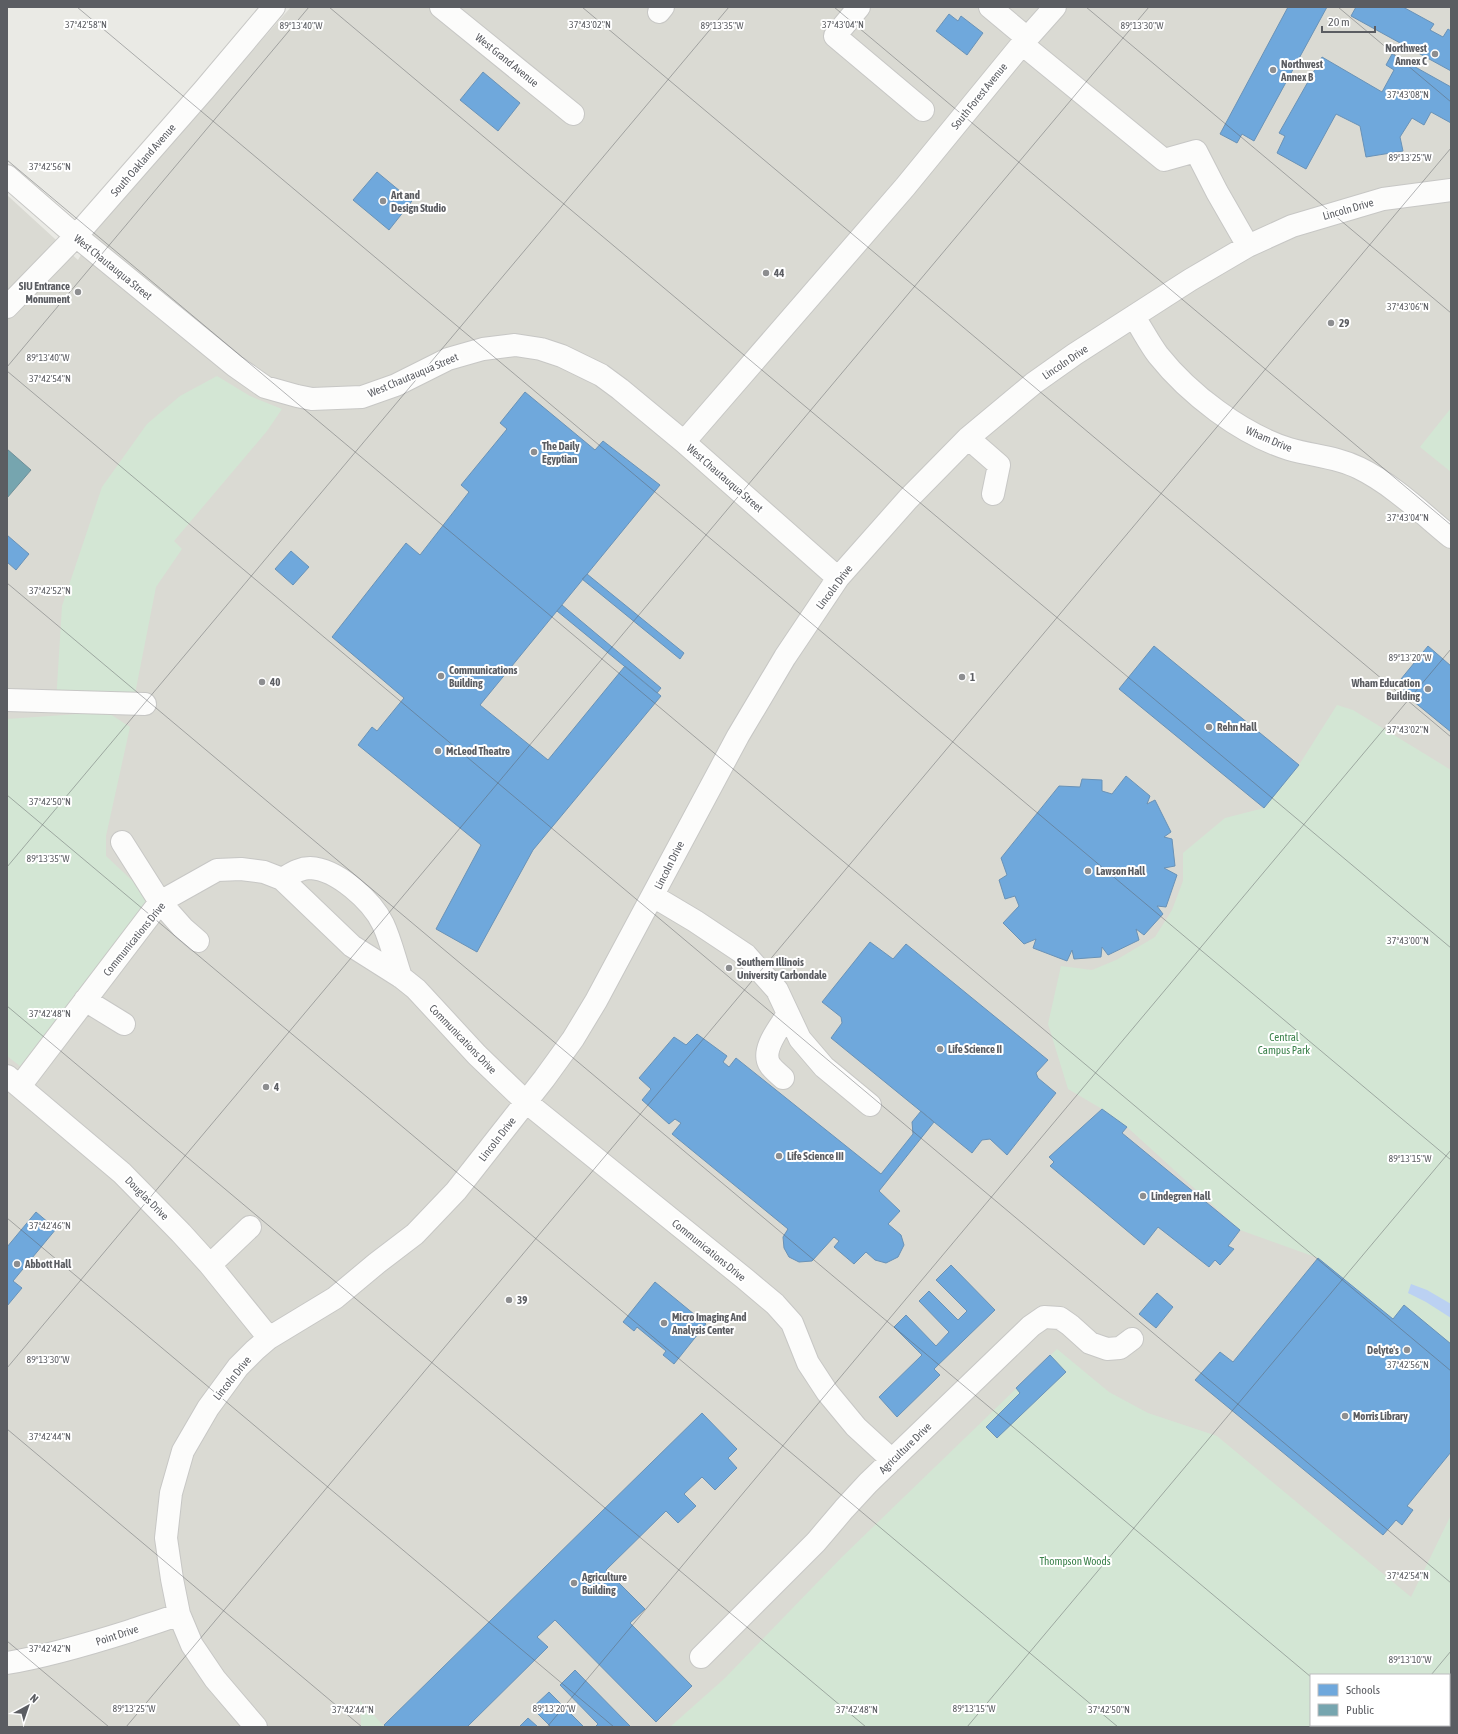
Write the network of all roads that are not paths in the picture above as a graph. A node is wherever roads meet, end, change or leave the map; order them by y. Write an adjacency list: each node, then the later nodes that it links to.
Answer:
1 (274, 7): 11 (street, South Oakland Avenue)
2 (859, 7): 7 (street)
3 (990, 7): 6 (street)
4 (1055, 7): 6 (street, South Forest Avenue)
5 (450, 10): 8 (street, West Grand Avenue)
6 (1024, 41): 12 (street); 16 (street, South Forest Avenue)
7 (923, 110)
8 (573, 114)
9 (7, 176): 11 (street, West Chautauqua Street)
10 (1451, 190): 12 (street, Lincoln Drive)
11 (76, 236): 13 (street, South Oakland Avenue); 16 (street, West Chautauqua Street)
12 (1248, 246): 14 (street, Lincoln Drive)
13 (7, 307)
14 (1134, 317): 15 (street, Lincoln Drive); 18 (street, Wham Drive)
15 (968, 438): 17 (street); 19 (street, Lincoln Drive)
16 (684, 442): 19 (street, West Chautauqua Street)
17 (993, 494)
18 (1451, 537)
19 (838, 578): 24 (street, Lincoln Drive)
20 (7, 700): 21 (street)
21 (145, 704)
22 (122, 842): 25 (street)
23 (282, 879): 25 (street, Communications Drive); 27 (street, Communications Drive); 27 (street)
24 (653, 896): 29 (street); 33 (street, Lincoln Drive)
25 (160, 902): 26 (street); 28 (street, Communications Drive)
26 (198, 941)
27 (401, 977): 33 (street, Communications Drive)
28 (85, 1000): 30 (street); 32 (street, Communications Drive)
29 (788, 1014): 31 (street); 34 (street)
30 (124, 1024)
31 (783, 1078)
32 (13, 1081): 36 (street, Douglas Drive)
33 (526, 1102): 37 (street, Lincoln Drive); 39 (street, Communications Drive)
34 (870, 1105)
35 (250, 1227): 36 (street)
36 (210, 1265): 37 (street, Douglas Drive)
37 (269, 1338): 40 (street, Lincoln Drive)
38 (1132, 1339): 39 (street, Agriculture Drive)
39 (892, 1460): 41 (street, Agriculture Drive)
40 (179, 1614): 42 (street, Point Drive); 43 (street, Lincoln Drive)
41 (701, 1657)
42 (7, 1663)
43 (256, 1727)

